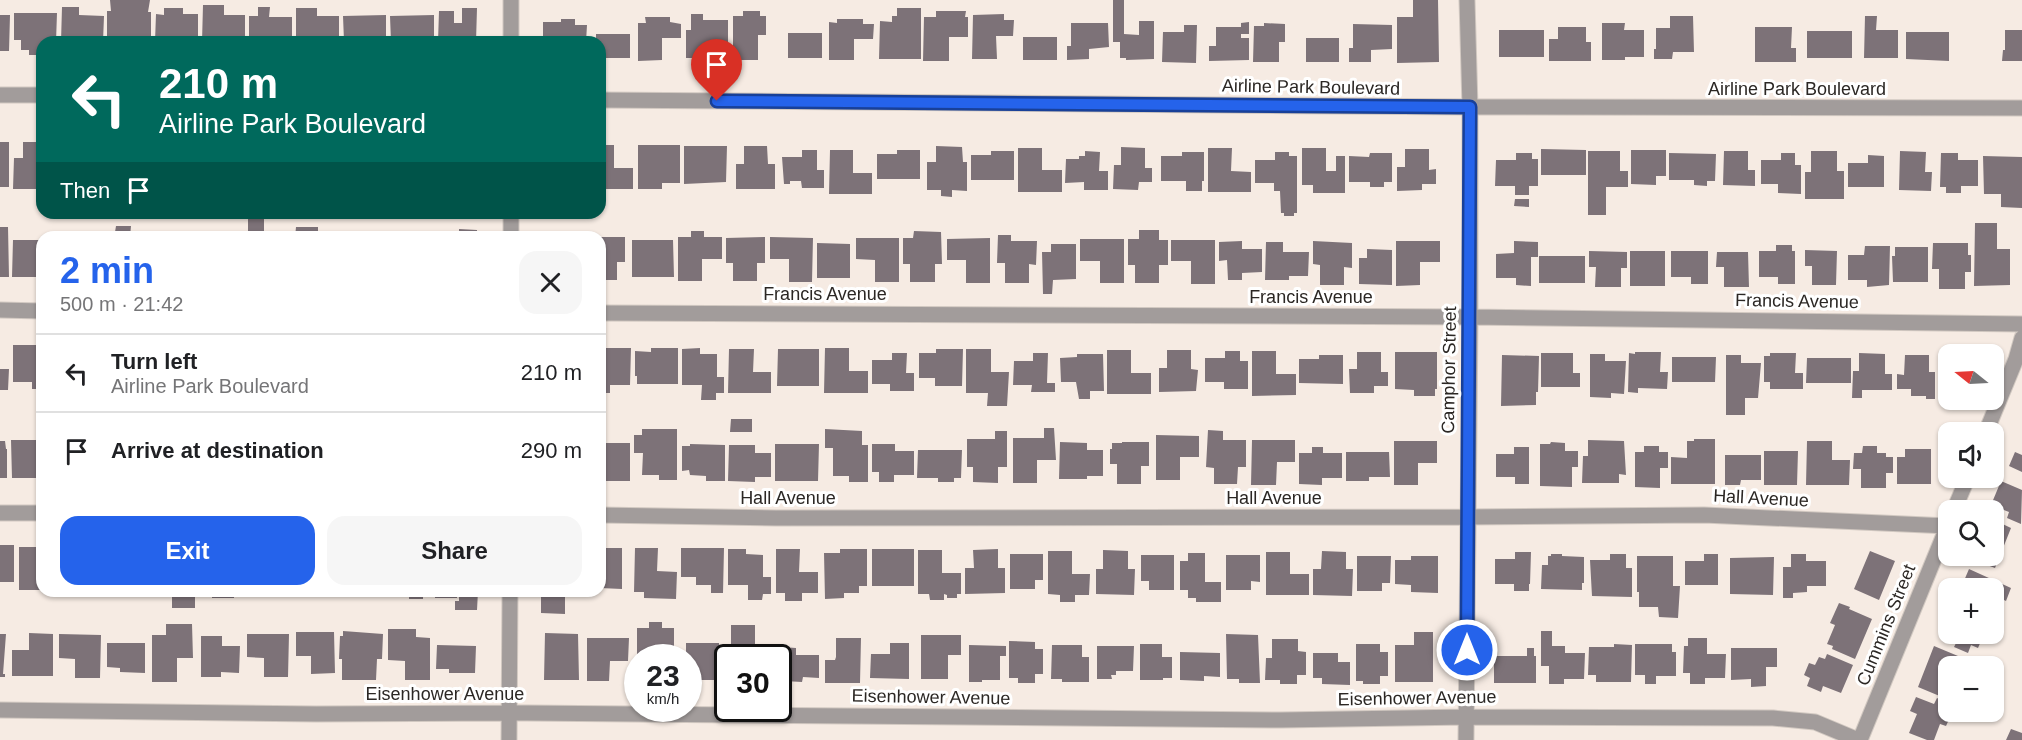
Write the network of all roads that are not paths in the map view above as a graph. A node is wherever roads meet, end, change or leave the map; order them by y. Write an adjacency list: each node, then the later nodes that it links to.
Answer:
1 (511, 0): 3 (street)
2 (1467, 0): 7 (street, Camphor Street)
3 (511, 36)
4 (0, 95): 5 (street)
5 (36, 95)
6 (606, 100): 7 (street, Airline Park Boulevard)
7 (1470, 107): 8 (street, Airline Park Boulevard); 12 (street, Camphor Street)
8 (2022, 108)
9 (0, 310): 10 (street)
10 (36, 311)
11 (606, 313): 12 (street, Francis Avenue)
12 (1470, 317): 13 (street, Francis Avenue); 19 (street, Camphor Street)
13 (2022, 324)
14 (2022, 338): 15 (street)
15 (1990, 422)
16 (0, 513): 17 (street)
17 (36, 513)
18 (606, 515): 19 (street, Hall Avenue)
19 (1467, 517): 20 (street, Hall Avenue); 25 (street, Camphor Street)
20 (1938, 525)
21 (1938, 549): 28 (street, Cummins Street)
22 (510, 597): 24 (street)
23 (0, 710): 24 (street, Eisenhower Avenue)
24 (509, 713): 25 (street, Eisenhower Avenue); 26 (street)
25 (1466, 717): 27 (street, Camphor Street); 28 (street, Eisenhower Avenue)
26 (509, 740)
27 (1466, 740)
28 (1859, 740)

